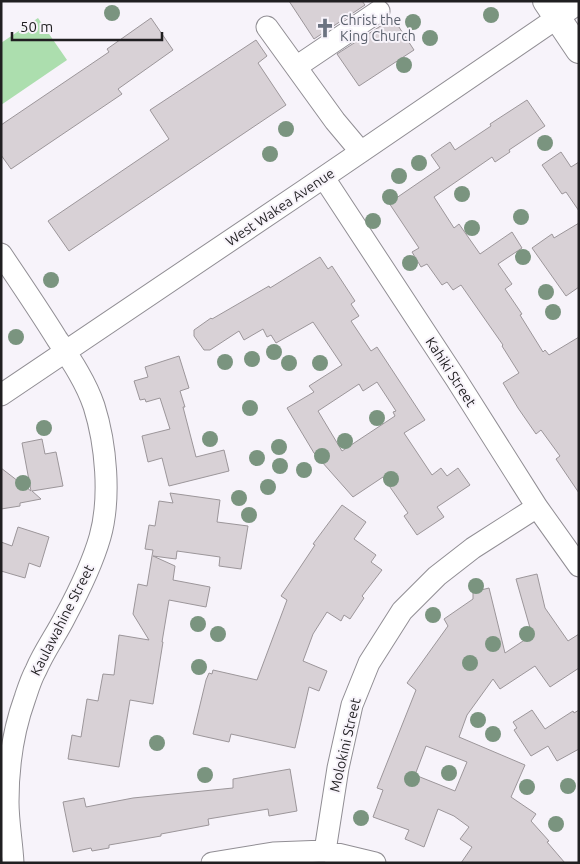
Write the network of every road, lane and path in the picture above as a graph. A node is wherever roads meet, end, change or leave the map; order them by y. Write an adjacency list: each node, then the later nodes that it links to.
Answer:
1 (579, 3): 2 (street, West Wakea Avenue)
2 (551, 9): 5 (main road); 7 (street, West Wakea Avenue)
3 (379, 11): 6 (street)
4 (267, 27): 6 (street)
5 (579, 50)
6 (296, 67): 7 (street)
7 (360, 152): 8 (street, West Wakea Avenue)
8 (324, 178): 10 (street, West Wakea Avenue); 12 (street, Kahiki Street)
9 (1, 254): 10 (street, Kaulawahine Street)
10 (65, 351): 11 (street, West Wakea Avenue); 15 (street, Kaulawahine Street)
11 (1, 395)
12 (537, 507): 13 (street, Kahiki Street); 14 (street, Molokini Street)
13 (579, 566)
14 (325, 851): 16 (street); 17 (street)
15 (14, 863)
16 (212, 863)
17 (375, 863)

